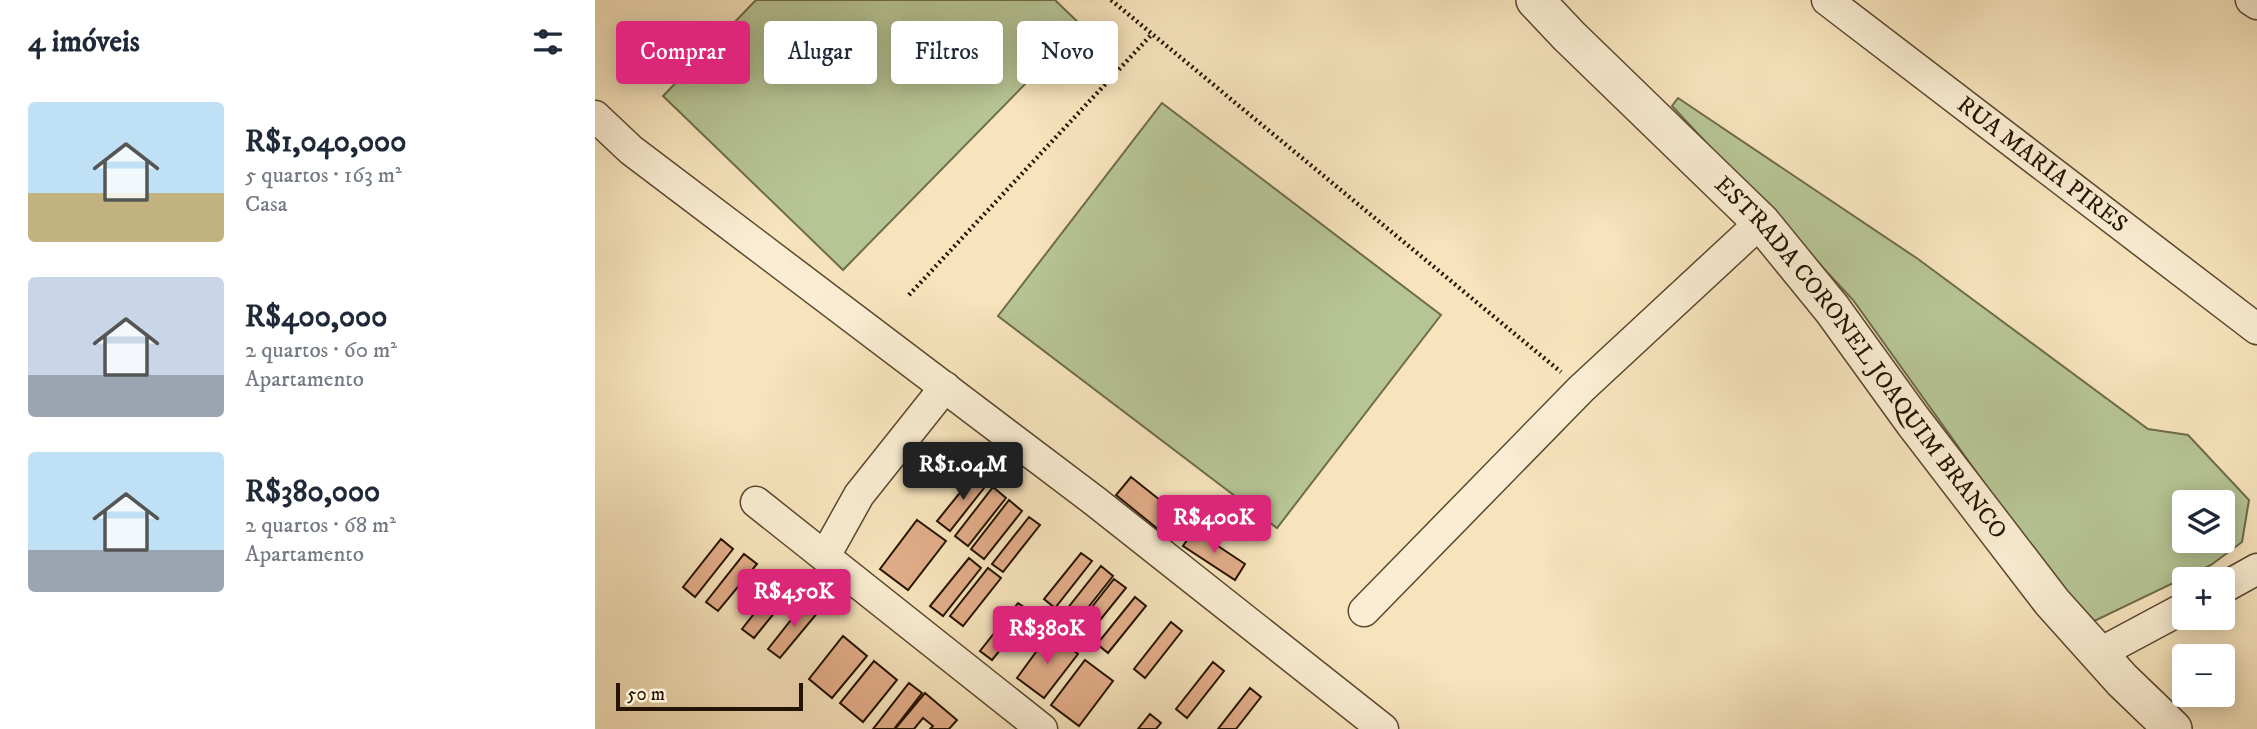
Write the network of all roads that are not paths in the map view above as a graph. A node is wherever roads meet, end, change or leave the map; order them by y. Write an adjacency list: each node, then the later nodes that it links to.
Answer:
1 (1535, 0): 6 (street, ESTRADA CORONEL JOAQUIM BRANCO)
2 (1827, 0): 7 (street, RUA MARIA PIRES)
3 (2251, 0): 4 (street)
4 (2257, 4)
5 (595, 116): 8 (street)
6 (1761, 222): 13 (street); 15 (street, ESTRADA CORONEL JOAQUIM BRANCO)
7 (2257, 329)
8 (945, 387): 10 (street); 17 (street)
9 (756, 502): 10 (street)
10 (825, 556): 16 (street)
11 (2257, 569): 12 (street)
12 (2235, 581)
13 (1364, 611)
14 (2172, 614): 15 (street)
15 (2098, 654): 18 (street, ESTRADA CORONEL JOAQUIM BRANCO)
16 (1042, 729)
17 (1383, 729)
18 (2173, 729)

